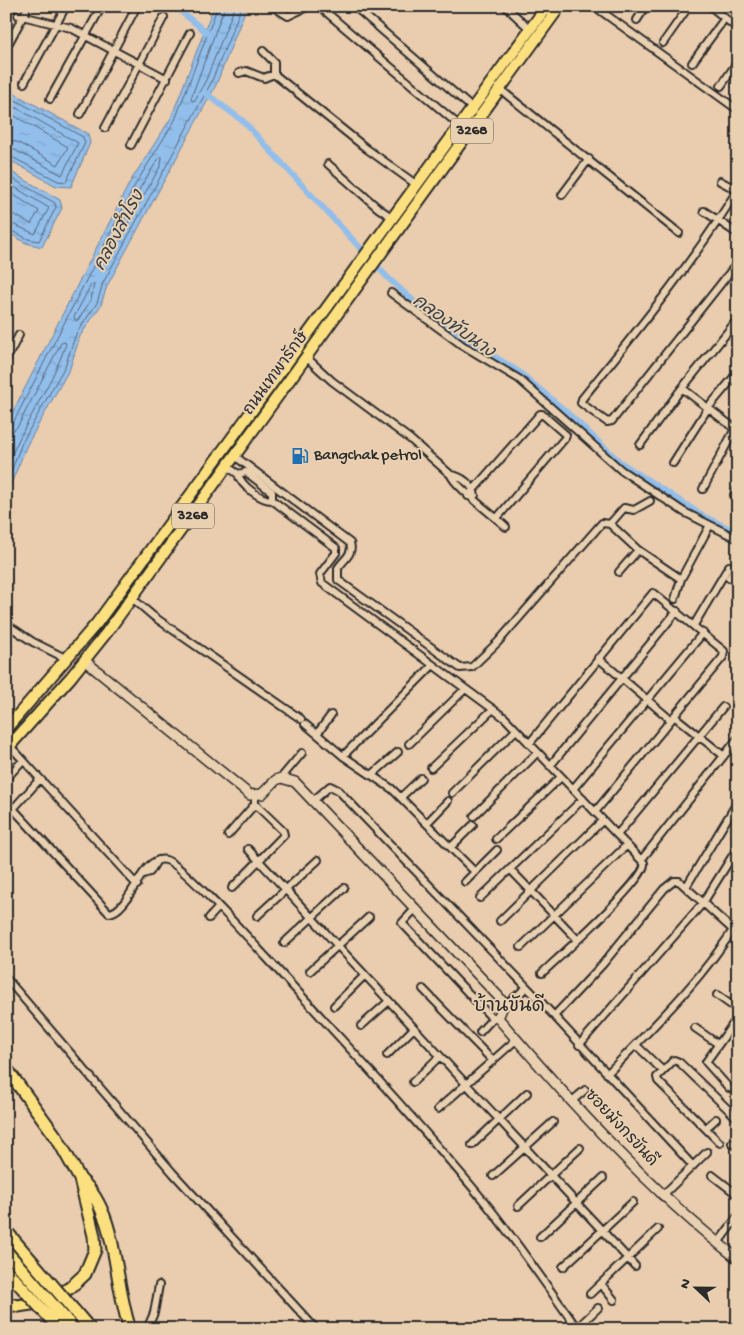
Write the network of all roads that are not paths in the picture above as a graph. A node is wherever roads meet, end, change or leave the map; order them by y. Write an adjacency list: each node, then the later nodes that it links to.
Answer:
1 (66, 6): 19 (street)
2 (102, 6): 23 (street)
3 (137, 6): 26 (street)
4 (272, 6): 5 (street)
5 (309, 6)
6 (319, 6): 41 (street)
7 (354, 6): 38 (street)
8 (505, 6): 21 (street)
9 (546, 6): 21 (main road, ถนนเทพารักษ์ / 3268)
10 (560, 6): 36 (main road, ถนนเทพารักษ์ / 3268)
11 (594, 6): 39 (street)
12 (646, 6): 18 (street)
13 (689, 6): 24 (street)
14 (710, 6): 17 (street)
15 (19, 13): 19 (street); 25 (street)
16 (164, 17): 30 (street)
17 (725, 18): 20 (street); 29 (street)
18 (637, 20)
19 (56, 25): 23 (street); 34 (street)
20 (738, 29)
21 (531, 30): 38 (main road, ถนนเทพารักษ์ / 3268)
22 (190, 33): 33 (street)
23 (85, 35): 26 (street); 37 (street)
24 (663, 43)
25 (6, 48)
26 (114, 50): 30 (street); 40 (street)
27 (263, 51): 32 (street)
28 (738, 61): 35 (street)
29 (692, 63)
30 (140, 65): 33 (street); 42 (street)
31 (238, 73): 32 (street)
32 (274, 74): 47 (street)
33 (167, 79): 43 (street)
34 (24, 83)
35 (722, 86)
36 (501, 90): 44 (street); 59 (main road, ถนนเทพารักษ์ / 3268)
37 (50, 99)
38 (472, 108): 41 (main road, ถนนเทพารักษ์ / 3268)
39 (738, 110)
40 (80, 114)
41 (460, 126): 47 (main road, ถนนเทพารักษ์ / 3268)
42 (105, 128)
43 (131, 145)
44 (589, 160): 49 (street); 53 (street)
45 (328, 164): 51 (street)
46 (720, 181): 48 (street)
47 (417, 185): 51 (main road, ถนนเทพารักษ์ / 3268)
48 (737, 190): 52 (street)
49 (562, 196)
50 (704, 210): 52 (street)
51 (393, 218): 78 (main road, ถนนเทพารักษ์ / 3268)
52 (720, 220): 54 (street); 55 (street)
53 (679, 233)
54 (738, 234)
55 (738, 262)
56 (391, 293): 82 (street)
57 (738, 319): 62 (street)
58 (19, 334): 60 (street)
59 (306, 358): 66 (main road, ถนนเทพารักษ์ / 3268); 70 (street)
60 (6, 360)
61 (738, 372): 63 (street)
62 (682, 388): 63 (street); 65 (street)
63 (708, 408): 64 (street); 67 (street)
64 (736, 427): 72 (street)
65 (640, 445)
66 (236, 457): 68 (main road, ถนนเทพารักษ์ / 3268); 81 (street)
67 (673, 463)
68 (228, 467): 69 (street); 80 (main road, ถนนเทพารักษ์ / 3268)
69 (238, 474): 76 (street); 76 (street)
70 (452, 474): 73 (street); 75 (street)
71 (738, 488): 74 (street)
72 (703, 489)
73 (474, 491): 75 (street); 79 (street)
74 (734, 495)
75 (472, 497): 79 (street)
76 (272, 500): 100 (street)
77 (650, 501): 81 (street)
78 (176, 515): 80 (street); 98 (main road, ถนนเทพารักษ์ / 3268)
79 (497, 518): 83 (street)
80 (188, 523): 91 (main road, ถนนเทพารักษ์ / 3268)
81 (610, 524): 85 (street)
82 (710, 525): 84 (street); 89 (street)
83 (506, 527)
84 (738, 539)
85 (638, 550): 88 (street); 89 (street)
86 (738, 565): 90 (street)
87 (729, 566): 95 (street)
88 (619, 572)
89 (681, 578): 92 (street)
90 (729, 578)
91 (132, 598): 99 (main road, ถนนเทพารักษ์ / 3268); 110 (street)
92 (675, 599)
93 (677, 612): 95 (street); 97 (street); 101 (street)
94 (6, 624): 98 (street)
95 (694, 625): 96 (street)
96 (703, 633): 103 (street); 107 (street)
97 (598, 658): 101 (street); 114 (street)
98 (67, 660): 108 (main road, ถนนเทพารักษ์ / 3268)
99 (85, 661): 115 (main road, ถนนเทพารักษ์ / 3268); 134 (street)
100 (433, 665): 102 (street); 119 (street)
101 (622, 679): 103 (street); 122 (street)
102 (465, 689): 105 (street); 113 (street)
103 (647, 699): 107 (street); 130 (street)
104 (723, 707): 111 (street)
105 (493, 709): 109 (street); 123 (street)
106 (331, 715): 110 (street)
107 (673, 718): 111 (street); 140 (street)
108 (6, 729)
109 (516, 730): 114 (street); 131 (street)
110 (317, 734): 119 (street)
111 (700, 736): 120 (street); 145 (street)
112 (738, 738): 120 (street)
113 (409, 744)
114 (528, 744): 117 (street)
115 (8, 748): 121 (street)
116 (398, 752): 124 (street)
117 (537, 753): 122 (street); 141 (street)
118 (302, 754): 126 (street)
119 (344, 756): 124 (street)
120 (724, 756): 153 (street)
121 (23, 760): 128 (street); 129 (street)
122 (550, 766): 125 (street)
123 (431, 768)
124 (373, 774): 132 (street)
125 (561, 777): 130 (street); 147 (street)
126 (281, 778): 134 (street); 136 (street)
127 (421, 778): 132 (street)
128 (6, 779)
129 (40, 779): 139 (street); 159 (street)
130 (573, 789): 133 (street)
131 (452, 793)
132 (402, 797): 143 (street)
133 (583, 799): 140 (street); 156 (street)
134 (255, 800): 146 (street); 155 (street)
135 (6, 801): 139 (street)
136 (313, 801): 168 (street); 185 (street)
137 (448, 801): 143 (street)
138 (738, 801): 160 (street)
139 (13, 809): 159 (street)
140 (595, 812): 142 (street)
141 (474, 816)
142 (604, 820): 145 (street); 164 (street)
143 (427, 823): 149 (street)
144 (473, 825): 149 (street)
145 (618, 835): 148 (street)
146 (228, 836)
147 (496, 839)
148 (627, 845): 153 (street); 169 (street)
149 (451, 847): 157 (street)
150 (738, 847): 166 (street)
151 (248, 849): 155 (street)
152 (497, 850): 157 (street)
153 (642, 859): 177 (street)
154 (318, 860): 163 (street)
155 (260, 861): 161 (street); 163 (street)
156 (510, 869): 164 (street); 165 (street)
157 (476, 872): 158 (street)
158 (465, 882)
159 (137, 885): 167 (street)
160 (686, 887): 166 (street); 192 (street)
161 (232, 888)
162 (344, 888): 173 (street)
163 (287, 890): 170 (street); 173 (street)
164 (532, 891): 169 (street); 174 (street)
165 (480, 898)
166 (703, 903): 176 (street); 201 (street)
167 (219, 907): 172 (street); 258 (street)
168 (416, 908): 190 (street); 193 (street)
169 (554, 915): 177 (street); 180 (street)
170 (257, 916)
171 (369, 917): 179 (street)
172 (209, 918)
173 (312, 918): 178 (street); 179 (street)
174 (500, 921)
175 (738, 922): 176 (street)
176 (733, 930): 202 (street)
177 (578, 939): 182 (street)
178 (284, 943)
179 (338, 945): 181 (street); 183 (street)
180 (521, 947)
181 (310, 971)
182 (542, 973)
183 (365, 976): 188 (street); 189 (street)
184 (6, 978): 265 (street)
185 (526, 988): 190 (street); 192 (street)
186 (423, 989): 205 (street)
187 (717, 995): 191 (street)
188 (389, 1001): 195 (street); 196 (street)
189 (334, 1006)
190 (503, 1008): 193 (street)
191 (738, 1010)
192 (554, 1016): 201 (street)
193 (496, 1018): 198 (street); 199 (street, ซอยมังกรขันดี)
194 (736, 1021): 200 (street)
195 (361, 1026)
196 (414, 1028): 203 (street); 204 (street)
197 (695, 1028): 200 (street)
198 (480, 1032)
199 (517, 1039): 205 (street); 216 (street, ซอยมังกรขันดี)
200 (718, 1044): 211 (street)
201 (579, 1045): 208 (street)
202 (636, 1045): 207 (street); 208 (street)
203 (387, 1055)
204 (440, 1056): 209 (street); 210 (street)
205 (493, 1061): 210 (street)
206 (6, 1068): 233 (highway)
207 (662, 1070): 215 (street); 222 (street)
208 (607, 1074): 228 (street)
209 (413, 1082)
210 (466, 1085): 217 (street); 220 (street)
211 (738, 1085)
212 (585, 1090): 216 (street)
213 (726, 1091): 215 (street)
214 (527, 1093): 220 (street)
215 (718, 1099): 218 (street)
216 (572, 1101): 235 (street, ซอยมังกรขันดี)
217 (438, 1109)
218 (737, 1118)
219 (716, 1119): 222 (street)
220 (499, 1120): 224 (street); 225 (street)
221 (553, 1122): 225 (street)
222 (706, 1128): 223 (street)
223 (720, 1143)
224 (472, 1145)
225 (525, 1147): 229 (street); 231 (street)
226 (580, 1148): 229 (street)
227 (707, 1152): 228 (street)
228 (693, 1166): 235 (street)
229 (551, 1175): 237 (street); 238 (street)
230 (712, 1175): 234 (street)
231 (493, 1176)
232 (604, 1178): 237 (street)
233 (80, 1179): 256 (highway); 263 (highway)
234 (738, 1195)
235 (662, 1196): 244 (street, ซอยมังกรขันดี)
236 (633, 1202): 242 (street)
237 (576, 1203): 242 (street); 243 (street)
238 (518, 1206)
239 (738, 1216): 244 (street)
240 (658, 1230): 246 (street)
241 (6, 1231): 262 (highway, bridge)
242 (603, 1231): 246 (street); 249 (street)
243 (540, 1237)
244 (718, 1243): 247 (street, ซอยมังกรขันดี)
245 (6, 1252): 261 (highway, bridge)
246 (628, 1259): 248 (street); 252 (street)
247 (738, 1259)
248 (635, 1266)
249 (563, 1267)
250 (6, 1270): 260 (highway, bridge)
251 (6, 1276): 259 (highway, bridge)
252 (601, 1284): 254 (street); 255 (street)
253 (159, 1285): 264 (street)
254 (590, 1294)
255 (614, 1300)
256 (6, 1303)
257 (598, 1308): 258 (street)
258 (576, 1328)
259 (51, 1329)
260 (60, 1329)
261 (74, 1329)
262 (90, 1329)
263 (130, 1329)
264 (147, 1329)
265 (316, 1329)

